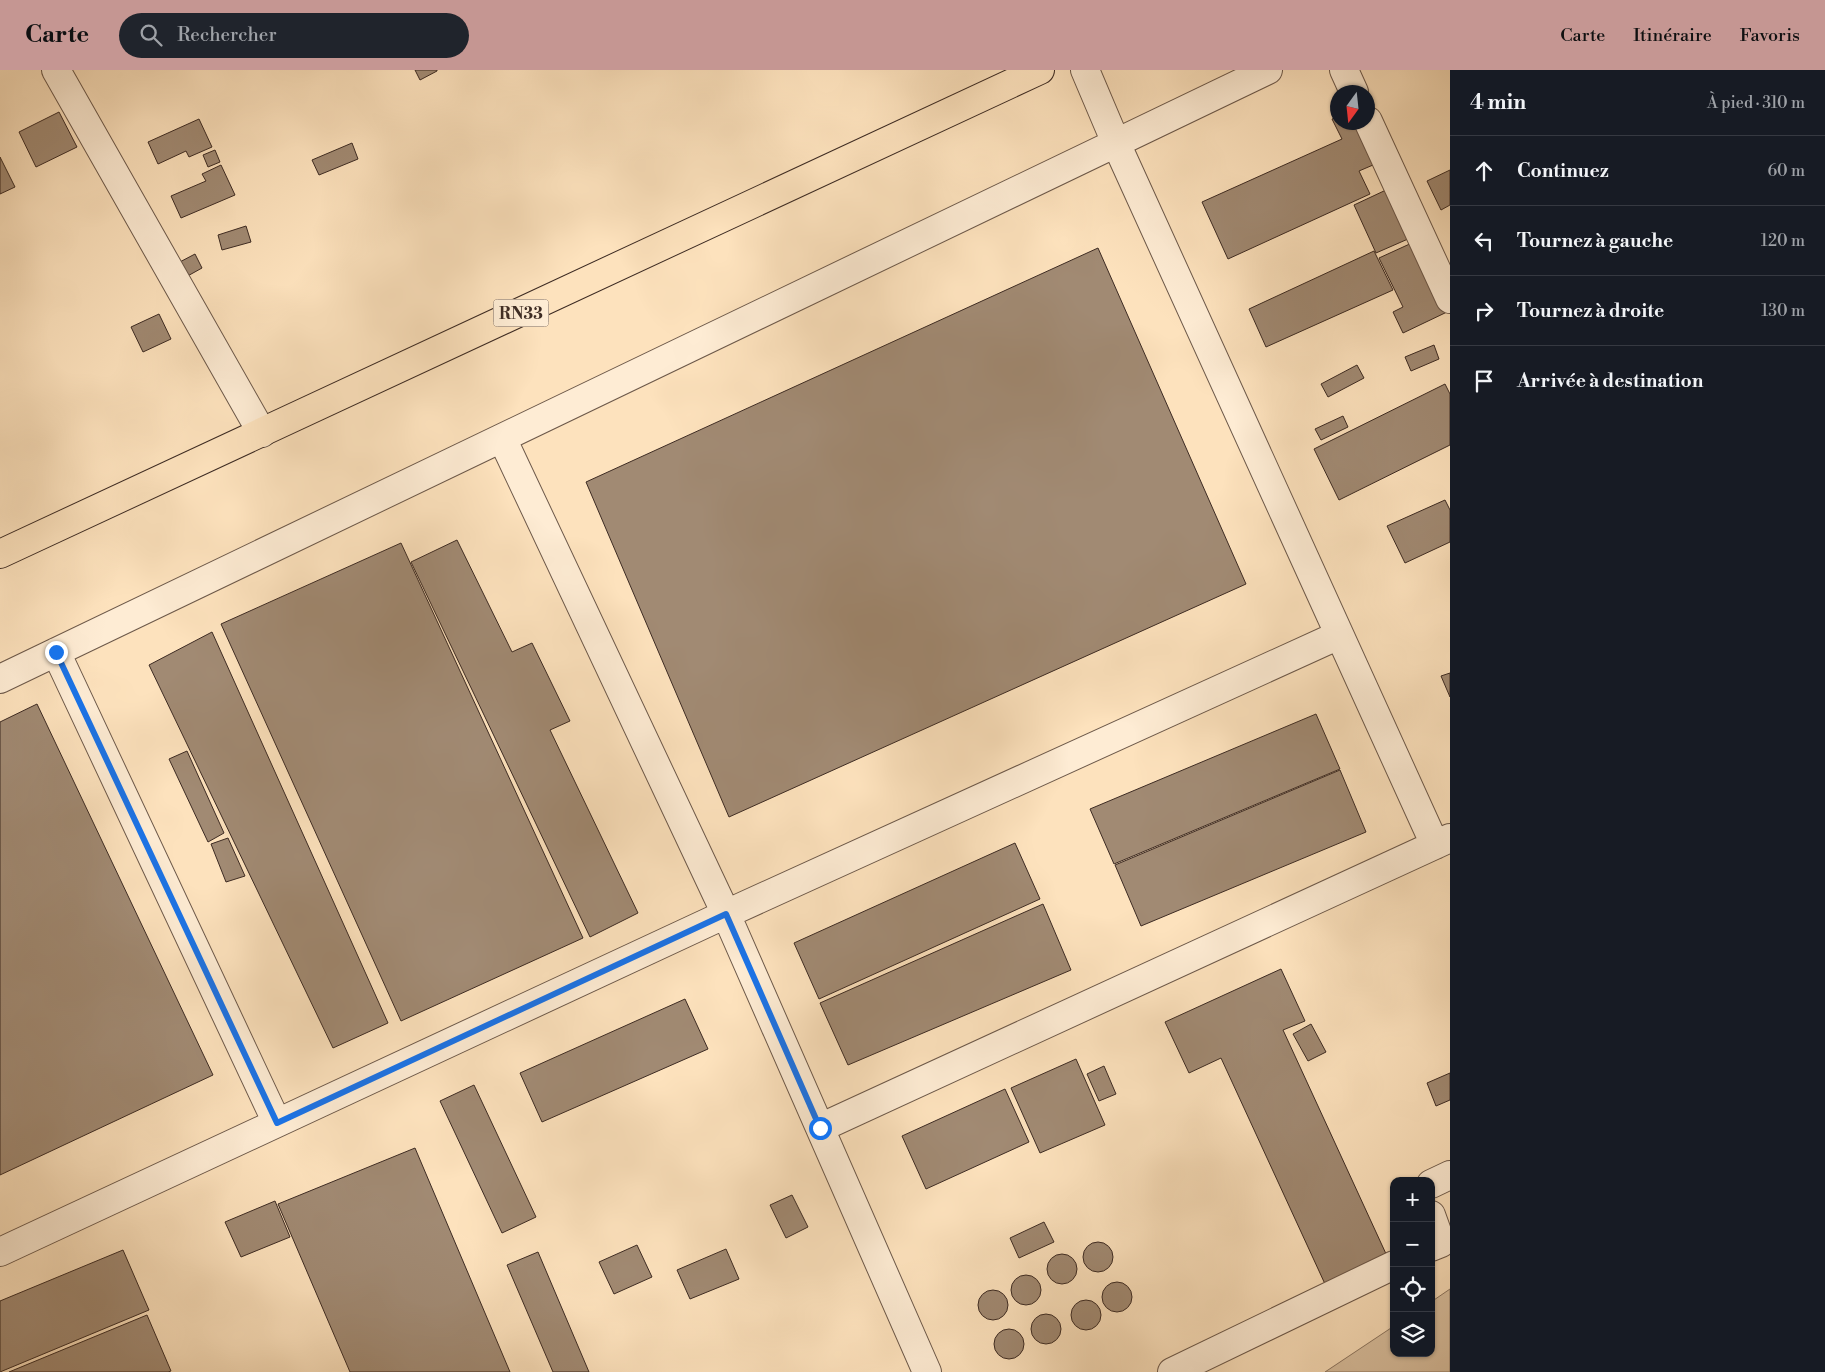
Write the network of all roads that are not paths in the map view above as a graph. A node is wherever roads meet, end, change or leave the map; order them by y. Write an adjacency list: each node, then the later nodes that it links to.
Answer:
1 (56, 70): 10 (street)
2 (1040, 70): 10 (main road, RN33)
3 (1085, 70): 8 (street)
4 (1268, 70): 8 (street)
5 (1344, 70): 6 (street)
6 (1351, 85)
7 (1372, 130): 9 (street)
8 (1116, 143): 11 (street); 13 (street)
9 (1450, 299)
10 (262, 433): 12 (main road, RN33)
11 (502, 438): 14 (street); 17 (street)
12 (0, 554)
13 (1339, 636): 16 (street); 17 (street)
14 (56, 652): 15 (street); 18 (street)
15 (0, 679)
16 (1442, 842): 19 (street)
17 (726, 914): 18 (street); 19 (street)
18 (277, 1123): 24 (street)
19 (820, 1128): 26 (street)
20 (1450, 1176): 21 (street)
21 (1435, 1182)
22 (1435, 1226): 23 (street)
23 (1435, 1245)
24 (0, 1252)
25 (1392, 1267): 27 (street)
26 (927, 1372)
27 (1172, 1372)

